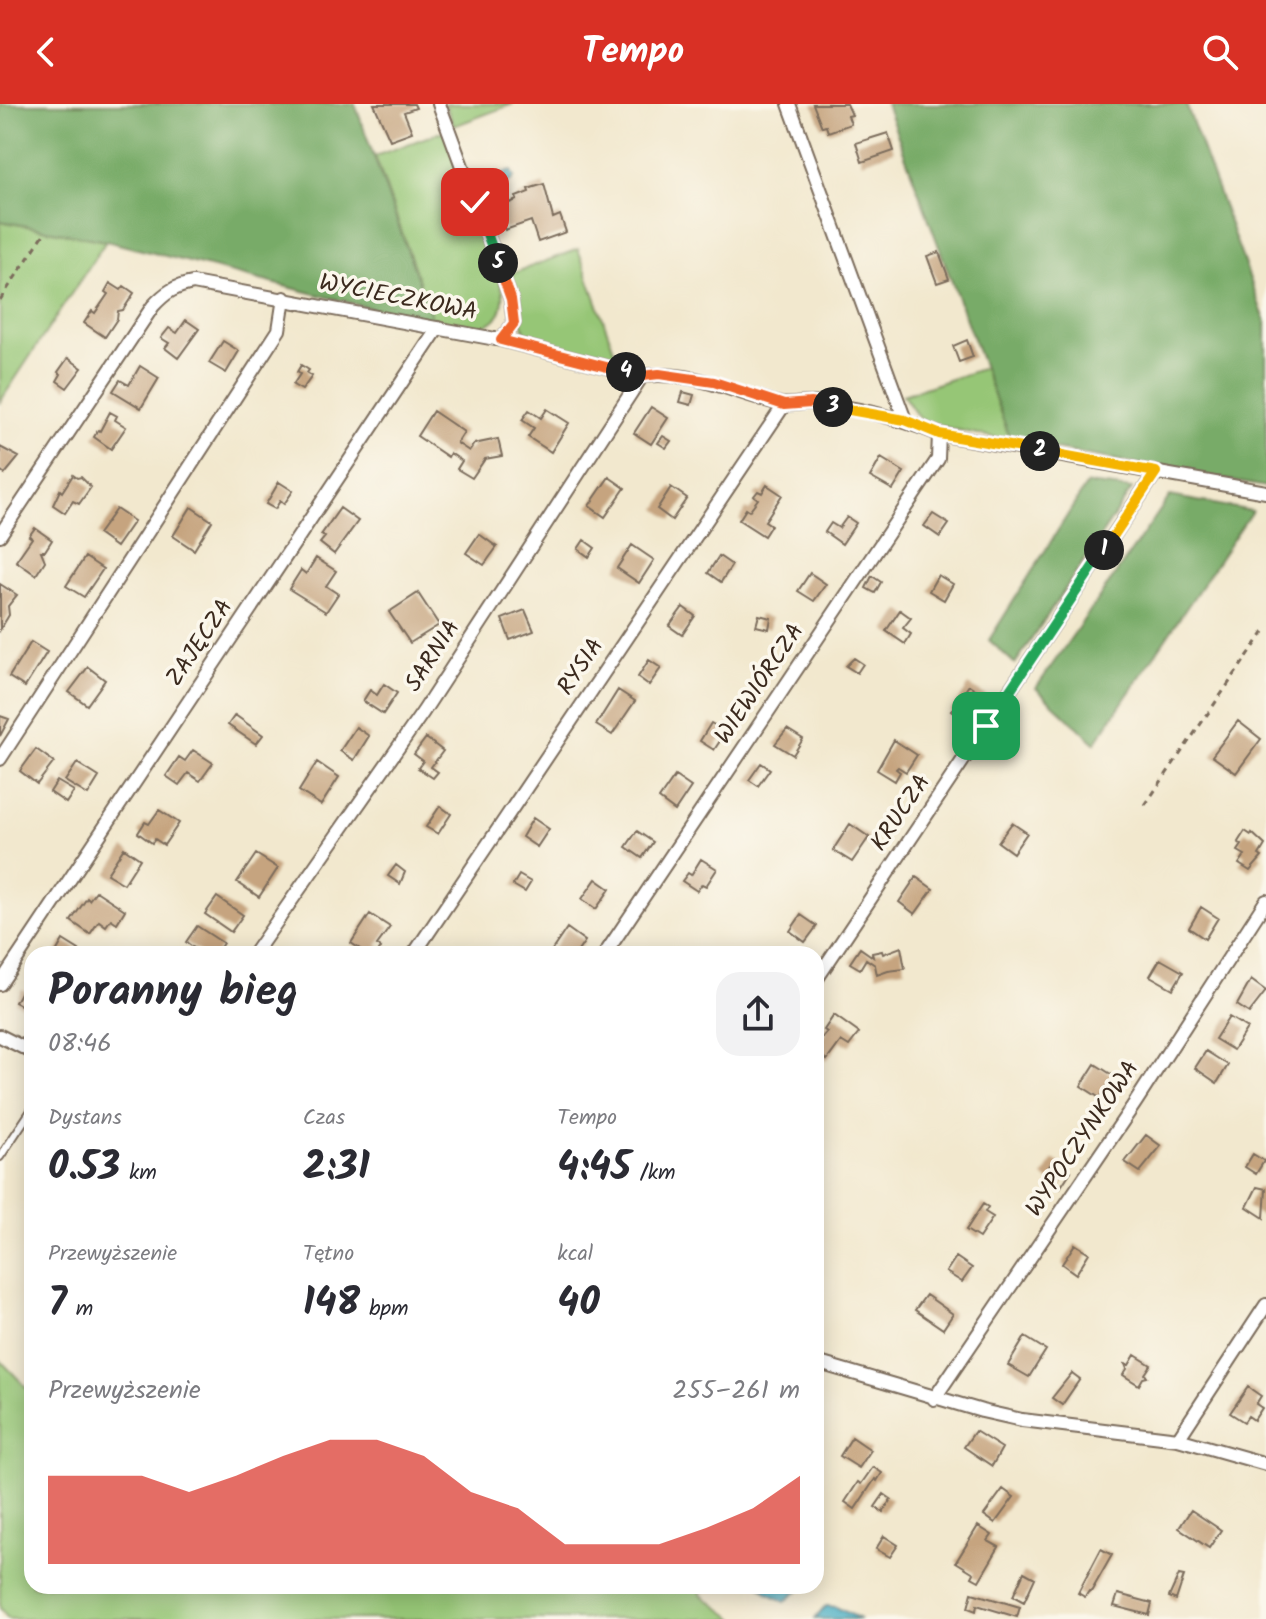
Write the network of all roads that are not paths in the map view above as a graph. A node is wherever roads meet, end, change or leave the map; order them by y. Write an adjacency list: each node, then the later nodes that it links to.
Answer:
1 (439, 104): 5 (street)
2 (789, 104): 8 (street)
3 (284, 298): 4 (street, WYCIECZKOWA); 12 (street, WYCIECZKOWA); 13 (street)
4 (438, 328): 5 (street, WYCIECZKOWA); 15 (street, ZAJĘCZA)
5 (501, 340): 6 (street, WYCIECZKOWA)
6 (642, 376): 7 (street, WYCIECZKOWA); 16 (street, SARNIA)
7 (784, 405): 8 (street, WYCIECZKOWA); 17 (street, RYSIA)
8 (905, 420): 9 (street, WYCIECZKOWA)
9 (939, 434): 10 (street, WYCIECZKOWA); 18 (street, WIEWIÓRCZA)
10 (1156, 472): 11 (street, WYCIECZKOWA); 20 (street, KRUCZA)
11 (1266, 492)
12 (0, 535)
13 (0, 759)
14 (1266, 901): 28 (street, WYPOCZYNKOWA)
15 (25, 946)
16 (260, 946)
17 (419, 946)
18 (610, 946)
19 (24, 948): 21 (street, ZAJĘCZA)
20 (824, 968)
21 (0, 984)
22 (0, 1036): 23 (street)
23 (24, 1048)
24 (24, 1121): 25 (lane)
25 (0, 1157)
26 (1266, 1305): 29 (street)
27 (824, 1365): 28 (street)
28 (934, 1399): 29 (street)
29 (1178, 1439): 30 (street)
30 (1266, 1464)

